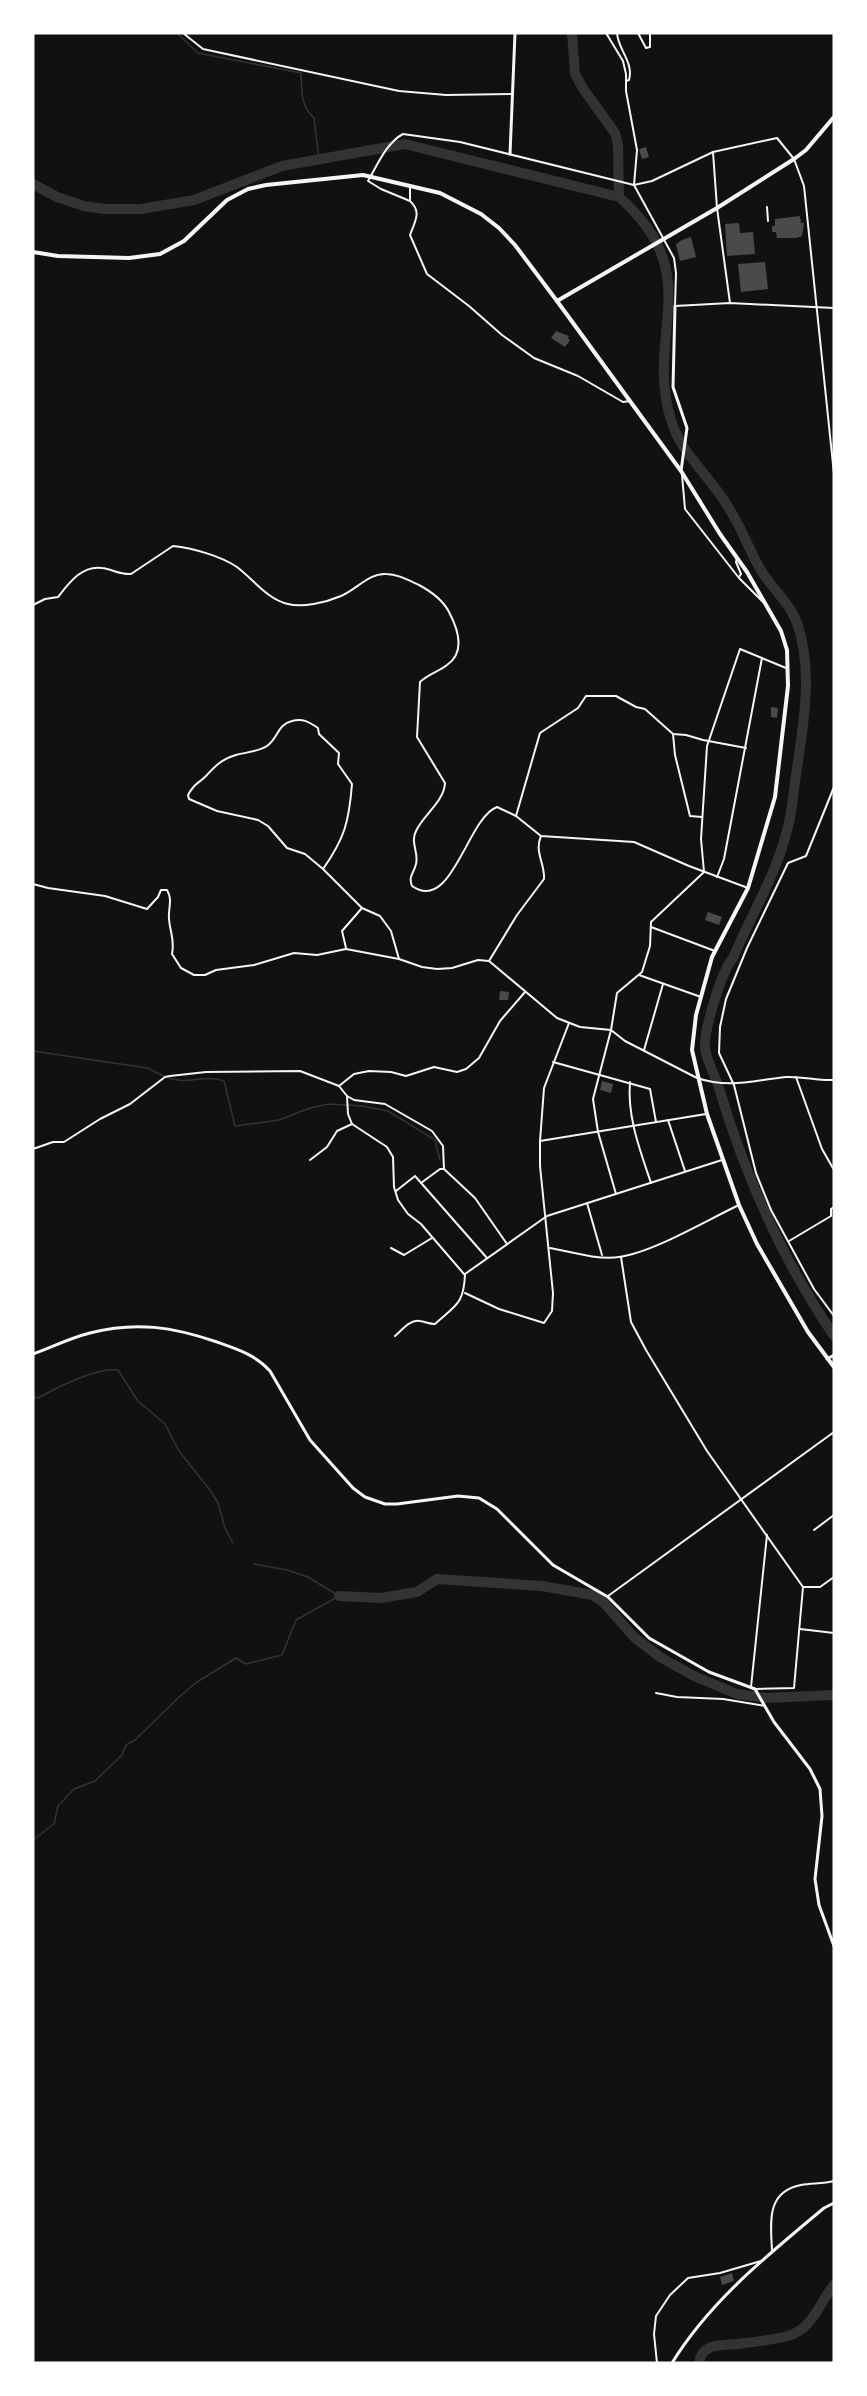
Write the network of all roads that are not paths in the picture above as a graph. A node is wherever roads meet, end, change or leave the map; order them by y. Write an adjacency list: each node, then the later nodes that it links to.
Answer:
1 (183, 33): 8 (street)
2 (514, 33): 8 (street)
3 (606, 33): 7 (street)
4 (617, 33): 7 (street)
5 (638, 33): 6 (street)
6 (650, 33)
7 (626, 81): 14 (street)
8 (512, 94): 11 (street)
9 (834, 117): 12 (main road)
10 (713, 152): 12 (street); 14 (street); 18 (street)
11 (510, 154): 13 (street); 14 (street)
12 (794, 159): 18 (main road); 25 (street)
13 (371, 177): 15 (main road); 16 (street); 21 (main road)
14 (634, 185): 20 (street)
15 (410, 186): 16 (street); 22 (main road)
16 (410, 201): 27 (street)
17 (767, 207): 19 (street)
18 (717, 208): 20 (main road); 23 (street)
19 (768, 221)
20 (663, 239): 22 (main road); 24 (street)
21 (33, 252)
22 (557, 301): 27 (main road)
23 (730, 303): 24 (street); 25 (street)
24 (675, 306): 28 (street)
25 (818, 307): 26 (street); 29 (street)
26 (834, 308)
27 (630, 401): 28 (main road)
28 (681, 471): 30 (main road); 31 (street)
29 (834, 474)
30 (737, 558): 31 (street); 33 (main road)
31 (739, 578): 33 (street)
32 (33, 605): 40 (street)
33 (767, 607): 35 (main road)
34 (762, 658): 35 (street); 37 (street); 38 (street)
35 (789, 669): 47 (main road)
36 (673, 734): 37 (street); 40 (street); 41 (street)
37 (708, 741): 38 (street); 41 (street)
38 (746, 748): 45 (street)
39 (834, 787): 67 (street)
40 (516, 816): 42 (street)
41 (702, 817): 44 (street)
42 (541, 836): 44 (street); 53 (street)
43 (323, 869): 43 (street); 48 (street)
44 (704, 872): 45 (street); 49 (street)
45 (717, 877): 47 (street)
46 (33, 884): 50 (street)
47 (748, 888): 51 (main road)
48 (362, 908): 50 (street); 52 (street)
49 (651, 927): 51 (street); 54 (street)
50 (346, 949): 52 (street)
51 (715, 951): 57 (main road)
52 (399, 958): 53 (street)
53 (489, 961): 56 (street)
54 (639, 975): 55 (street); 59 (street)
55 (663, 984): 57 (street); 60 (street)
56 (525, 992): 58 (street); 68 (street)
57 (701, 997): 64 (main road)
58 (568, 1023): 59 (street); 61 (street)
59 (611, 1030): 60 (street); 62 (street)
60 (644, 1051): 64 (street)
61 (554, 1062): 62 (street); 76 (street)
62 (600, 1073): 66 (street); 75 (street)
63 (796, 1077): 65 (street); 67 (street); 81 (street)
64 (697, 1078): 67 (street); 70 (main road)
65 (834, 1080)
66 (630, 1082): 72 (street); 74 (street)
67 (734, 1085): 92 (street)
68 (339, 1086): 69 (street); 77 (street)
69 (347, 1096): 73 (street); 80 (street)
70 (706, 1114): 71 (street); 79 (main road)
71 (668, 1120): 72 (street); 82 (street)
72 (656, 1122): 74 (street)
73 (352, 1124): 78 (street); 85 (street)
74 (633, 1126): 75 (street); 84 (street)
75 (598, 1132): 76 (street); 86 (street)
76 (540, 1141): 90 (street)
77 (33, 1149)
78 (310, 1160)
79 (722, 1160): 82 (street); 88 (main road)
80 (444, 1169): 83 (street); 93 (street)
81 (834, 1170)
82 (686, 1172): 84 (street)
83 (421, 1183): 85 (street); 98 (street)
84 (651, 1183): 86 (street)
85 (396, 1191): 91 (street)
86 (616, 1194): 87 (street)
87 (587, 1203): 90 (street); 96 (street)
88 (739, 1205): 97 (street); 105 (main road)
89 (834, 1207): 92 (street)
90 (547, 1216): 93 (street); 95 (street)
91 (432, 1238): 94 (street); 99 (street)
92 (789, 1241): 101 (street)
93 (507, 1244): 98 (street)
94 (391, 1248)
95 (549, 1248): 96 (street); 100 (street)
96 (602, 1256): 97 (street)
97 (621, 1257): 108 (street)
98 (487, 1258): 99 (street)
99 (465, 1274): 100 (street)
100 (465, 1293): 102 (street)
101 (834, 1316)
102 (395, 1336)
103 (33, 1354): 114 (street)
104 (833, 1355): 105 (street)
105 (827, 1359): 106 (main road)
106 (834, 1367)
107 (834, 1432): 108 (street)
108 (741, 1498): 111 (street); 114 (street)
109 (834, 1515): 110 (street)
110 (814, 1530)
111 (767, 1535): 113 (street); 117 (street)
112 (834, 1577): 113 (street)
113 (803, 1587): 115 (street)
114 (608, 1597): 117 (street)
115 (800, 1629): 116 (street); 117 (street)
116 (834, 1633)
117 (753, 1688): 119 (street)
118 (656, 1693): 119 (street)
119 (763, 1704): 120 (street)
120 (834, 1946)
121 (834, 2181): 123 (street)
122 (834, 2204): 123 (street)
123 (772, 2251): 124 (street)
124 (761, 2261): 125 (street); 126 (street)
125 (657, 2363)
126 (672, 2363)

